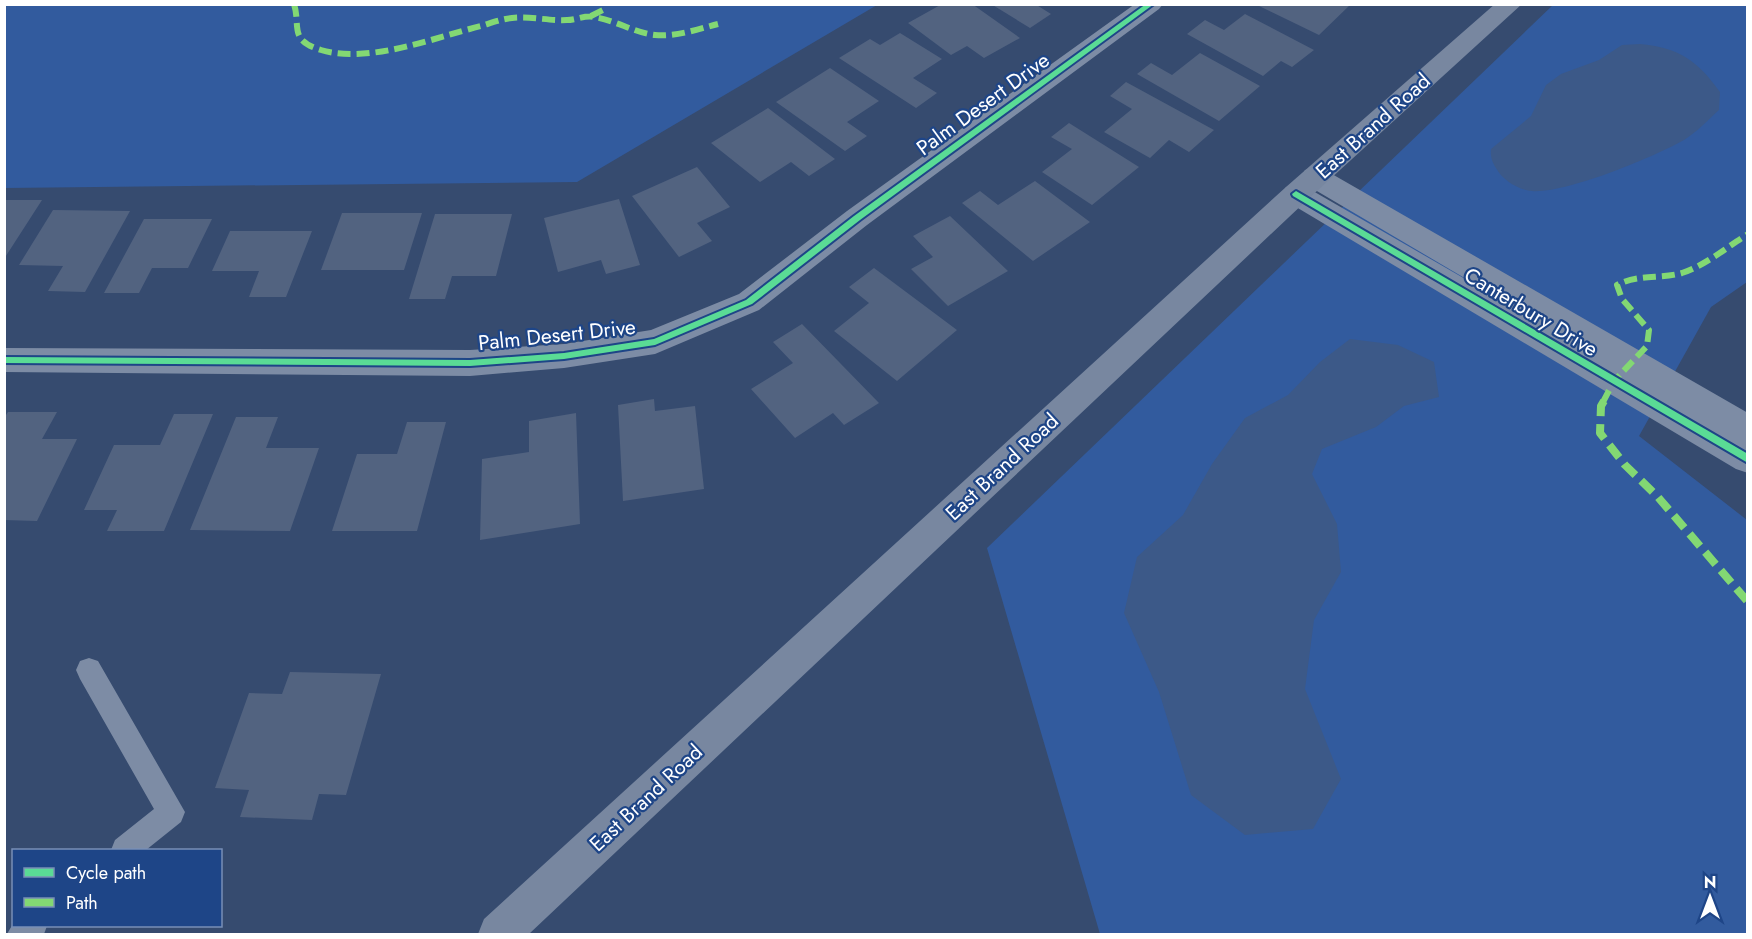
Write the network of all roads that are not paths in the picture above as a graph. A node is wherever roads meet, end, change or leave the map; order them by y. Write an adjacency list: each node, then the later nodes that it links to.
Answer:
1 (1151, 4): 4 (street, Palm Desert Drive)
2 (1510, 4): 3 (main road, East Brand Road)
3 (1305, 186): 5 (street, Canterbury Drive); 6 (street, Canterbury Drive); 9 (main road, East Brand Road)
4 (4, 360)
5 (1748, 429)
6 (1748, 459)
7 (89, 670): 8 (lane)
8 (126, 849)
9 (499, 934)

